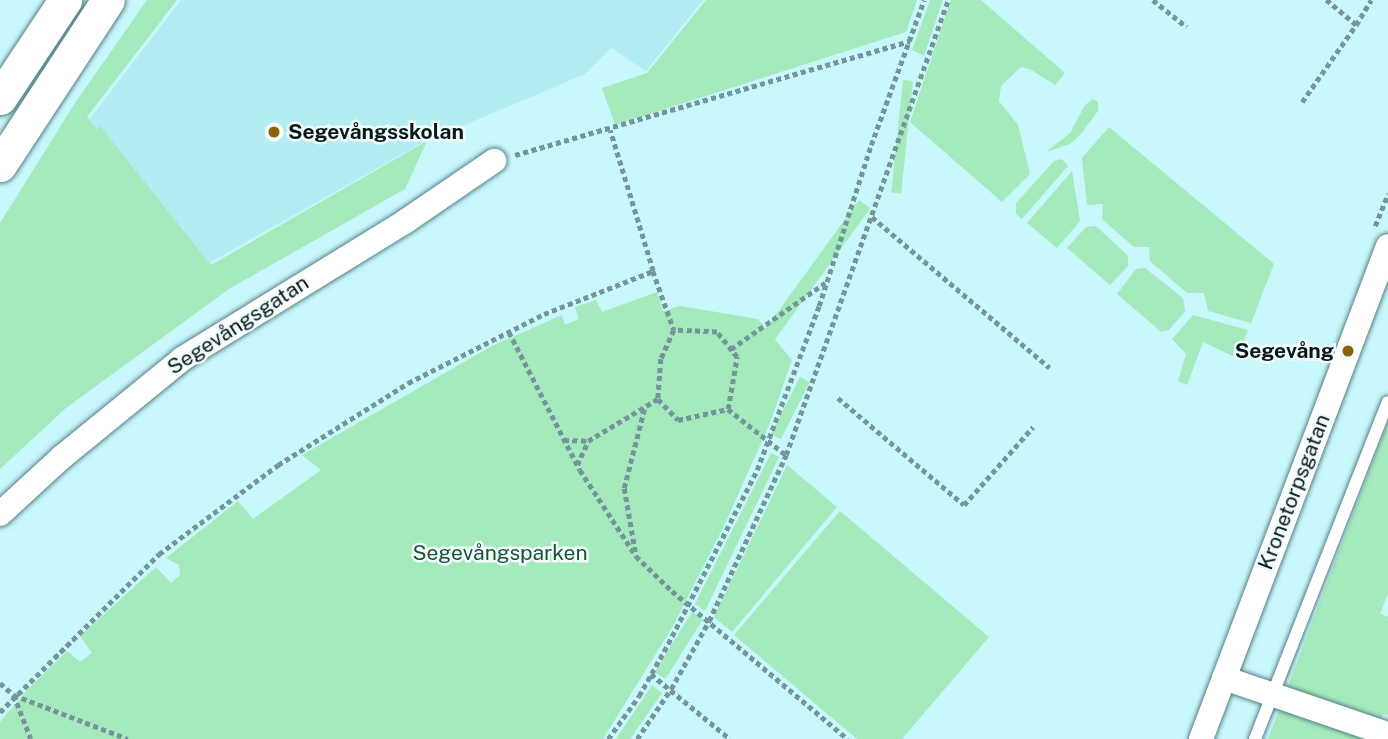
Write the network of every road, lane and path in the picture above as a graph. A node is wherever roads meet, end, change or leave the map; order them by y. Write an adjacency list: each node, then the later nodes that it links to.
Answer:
1 (65, 0): 11 (main road)
2 (108, 0): 15 (main road)
3 (924, 0): 10 (path)
4 (948, 0): 16 (path)
5 (1153, 0): 9 (path)
6 (1326, 0): 8 (path)
7 (1371, 0): 8 (path)
8 (1356, 25): 12 (path)
9 (1187, 27)
10 (910, 41): 13 (path); 19 (path)
11 (0, 98)
12 (1302, 102)
13 (610, 130): 14 (path); 18 (path)
14 (494, 161): 36 (street, Segevångsgatan)
15 (0, 165)
16 (872, 217): 24 (path); 34 (path)
17 (1388, 246): 20 (street, Kronetorpsgatan)
18 (653, 271): 21 (path); 22 (path)
19 (827, 282): 23 (path); 31 (path)
20 (1380, 289): 41 (street, Kronetorpsgatan)
21 (674, 330): 23 (path); 25 (path)
22 (509, 332): 32 (path); 45 (path)
23 (731, 349): 29 (path)
24 (1049, 368)
25 (658, 398): 28 (path); 29 (path)
26 (838, 398): 30 (path)
27 (1388, 402): 44 (lane)
28 (645, 407): 33 (path); 37 (path)
29 (728, 409): 31 (path)
30 (1033, 427)
31 (768, 439): 34 (path); 38 (path)
32 (564, 440): 33 (path); 35 (path)
33 (588, 441): 35 (path)
34 (786, 455): 39 (path)
35 (577, 465): 37 (path)
36 (0, 514)
37 (636, 556): 38 (path)
38 (689, 606): 39 (path); 40 (path)
39 (709, 621): 43 (path); 53 (path)
40 (651, 674): 43 (path); 50 (path)
41 (1224, 678): 44 (street); 54 (street, Kronetorpsgatan)
42 (0, 683): 45 (path)
43 (671, 689): 51 (path); 52 (path)
44 (1273, 694): 47 (street); 55 (lane)
45 (15, 695): 46 (path); 48 (path); 49 (path)
46 (0, 712)
47 (1388, 734)
48 (31, 739)
49 (128, 739)
50 (608, 739)
51 (637, 739)
52 (730, 739)
53 (848, 739)
54 (1201, 739)
55 (1255, 739)

